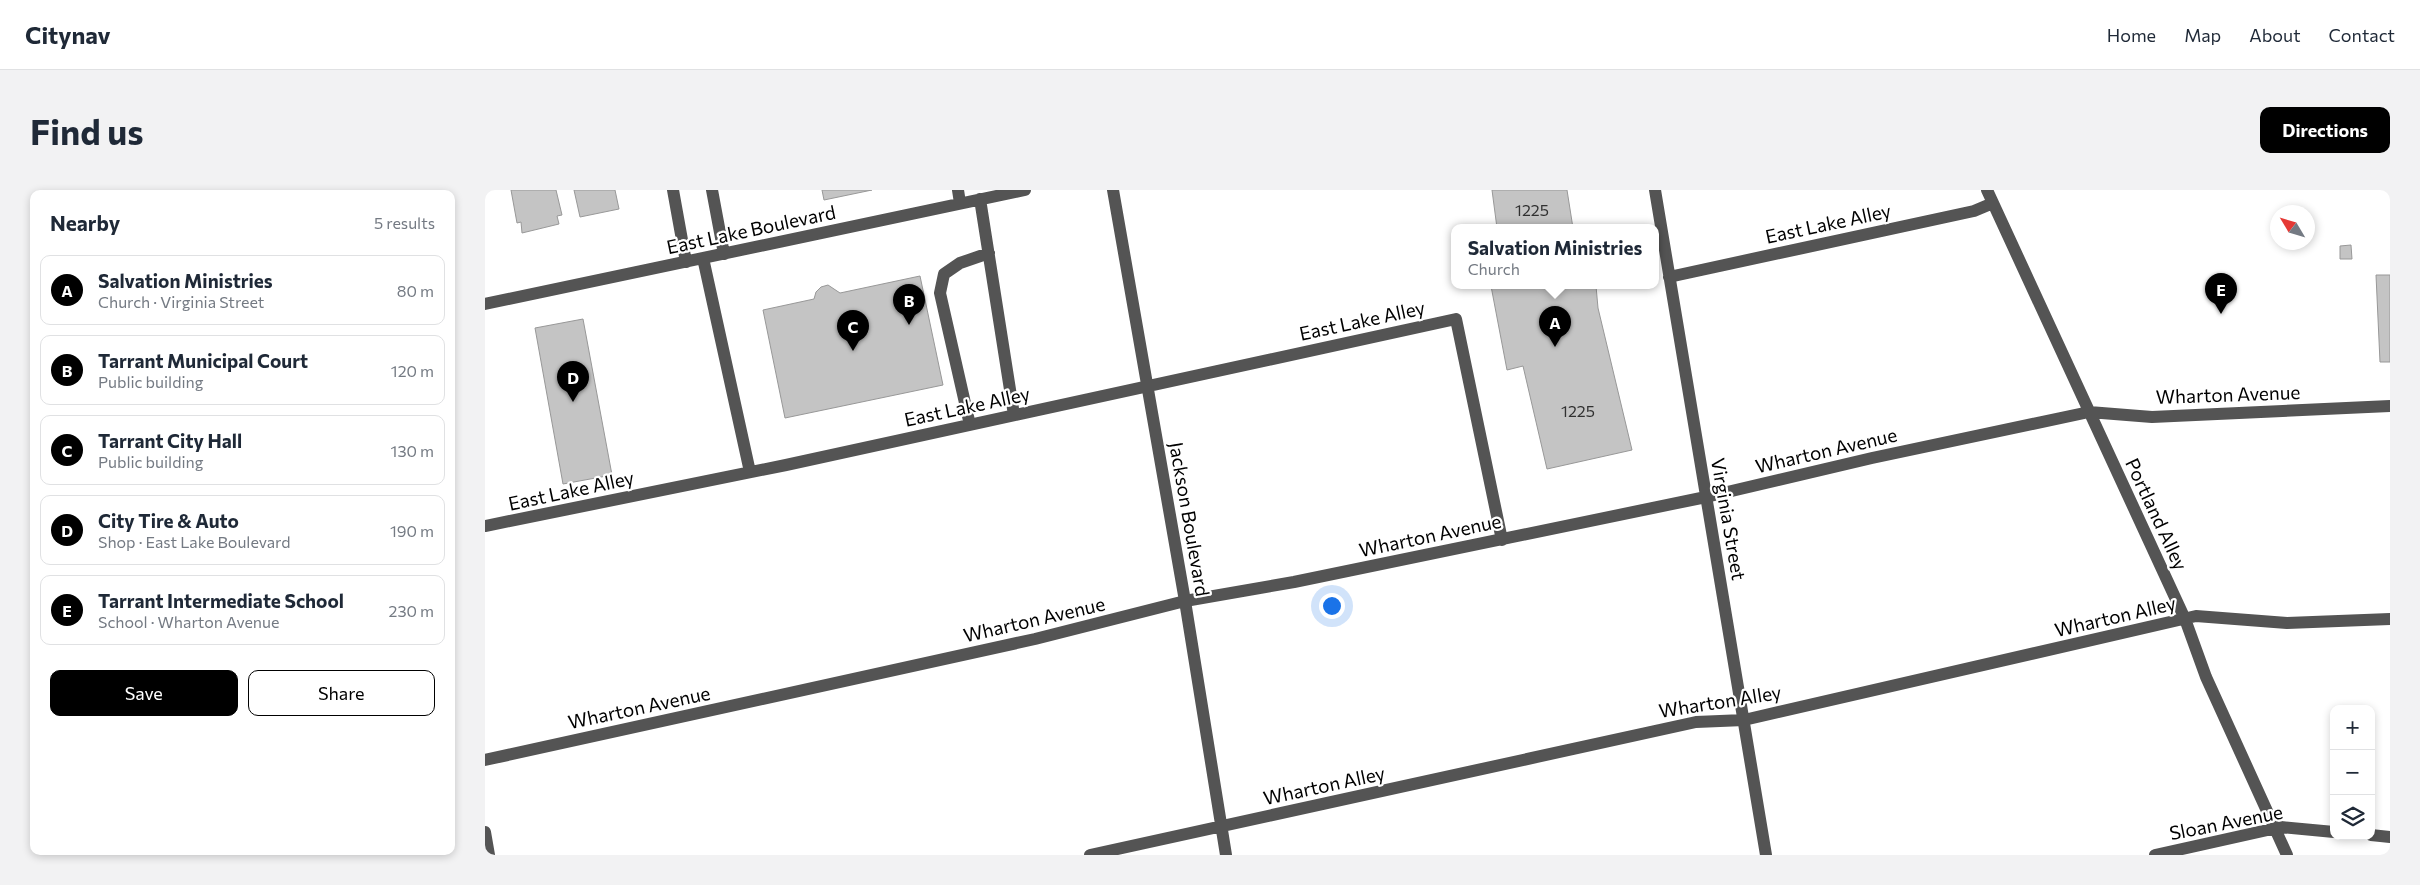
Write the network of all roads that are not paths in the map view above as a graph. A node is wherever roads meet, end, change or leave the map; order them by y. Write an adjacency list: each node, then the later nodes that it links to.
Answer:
1 (673, 190): 13 (street)
2 (711, 190): 11 (street)
3 (1025, 190): 8 (street, East Lake Boulevard)
4 (1113, 190): 16 (street, Jackson Boulevard)
5 (1655, 190): 14 (street, Virginia Street)
6 (1987, 190): 9 (street, Portland Alley)
7 (959, 196): 8 (street, East Lake Boulevard); 11 (street, East Lake Boulevard)
8 (980, 199): 10 (street)
9 (1993, 203): 14 (street, East Lake Alley); 18 (street, Portland Alley)
10 (989, 253): 19 (street); 20 (street)
11 (724, 254): 12 (street, East Lake Boulevard)
12 (703, 258): 13 (street, East Lake Boulevard); 21 (street)
13 (686, 262): 15 (street, East Lake Boulevard)
14 (1669, 277): 22 (street, Virginia Street)
15 (485, 304)
16 (1149, 386): 19 (street, East Lake Alley); 24 (street, East Lake Alley); 25 (street, Jackson Boulevard)
17 (2390, 406): 18 (street, Wharton Avenue)
18 (2089, 412): 22 (street, Wharton Avenue); 26 (street, Portland Alley)
19 (1014, 415): 20 (street, East Lake Alley)
20 (970, 425): 21 (street, East Lake Alley)
21 (750, 472): 23 (street, East Lake Alley)
22 (1706, 497): 24 (street, Wharton Avenue); 28 (street, Virginia Street)
23 (485, 526)
24 (1501, 540): 25 (street, Wharton Avenue)
25 (1185, 601): 29 (street, Wharton Avenue); 30 (street, Jackson Boulevard)
26 (2185, 619): 27 (street, Wharton Alley); 28 (street, Wharton Alley); 31 (street, Portland Alley)
27 (2390, 619)
28 (1744, 720): 30 (street, Wharton Alley); 39 (street, Virginia Street)
29 (485, 760)
30 (1221, 827): 37 (street, Wharton Alley); 38 (street, Jackson Boulevard)
31 (2275, 829): 33 (street, Sloan Avenue); 40 (street, Sloan Avenue); 41 (street, Portland Alley)
32 (485, 832): 36 (street)
33 (2330, 832)
34 (2375, 835): 35 (street)
35 (2390, 837)
36 (489, 855)
37 (1089, 855)
38 (1226, 855)
39 (1766, 855)
40 (2155, 855)
41 (2287, 855)

